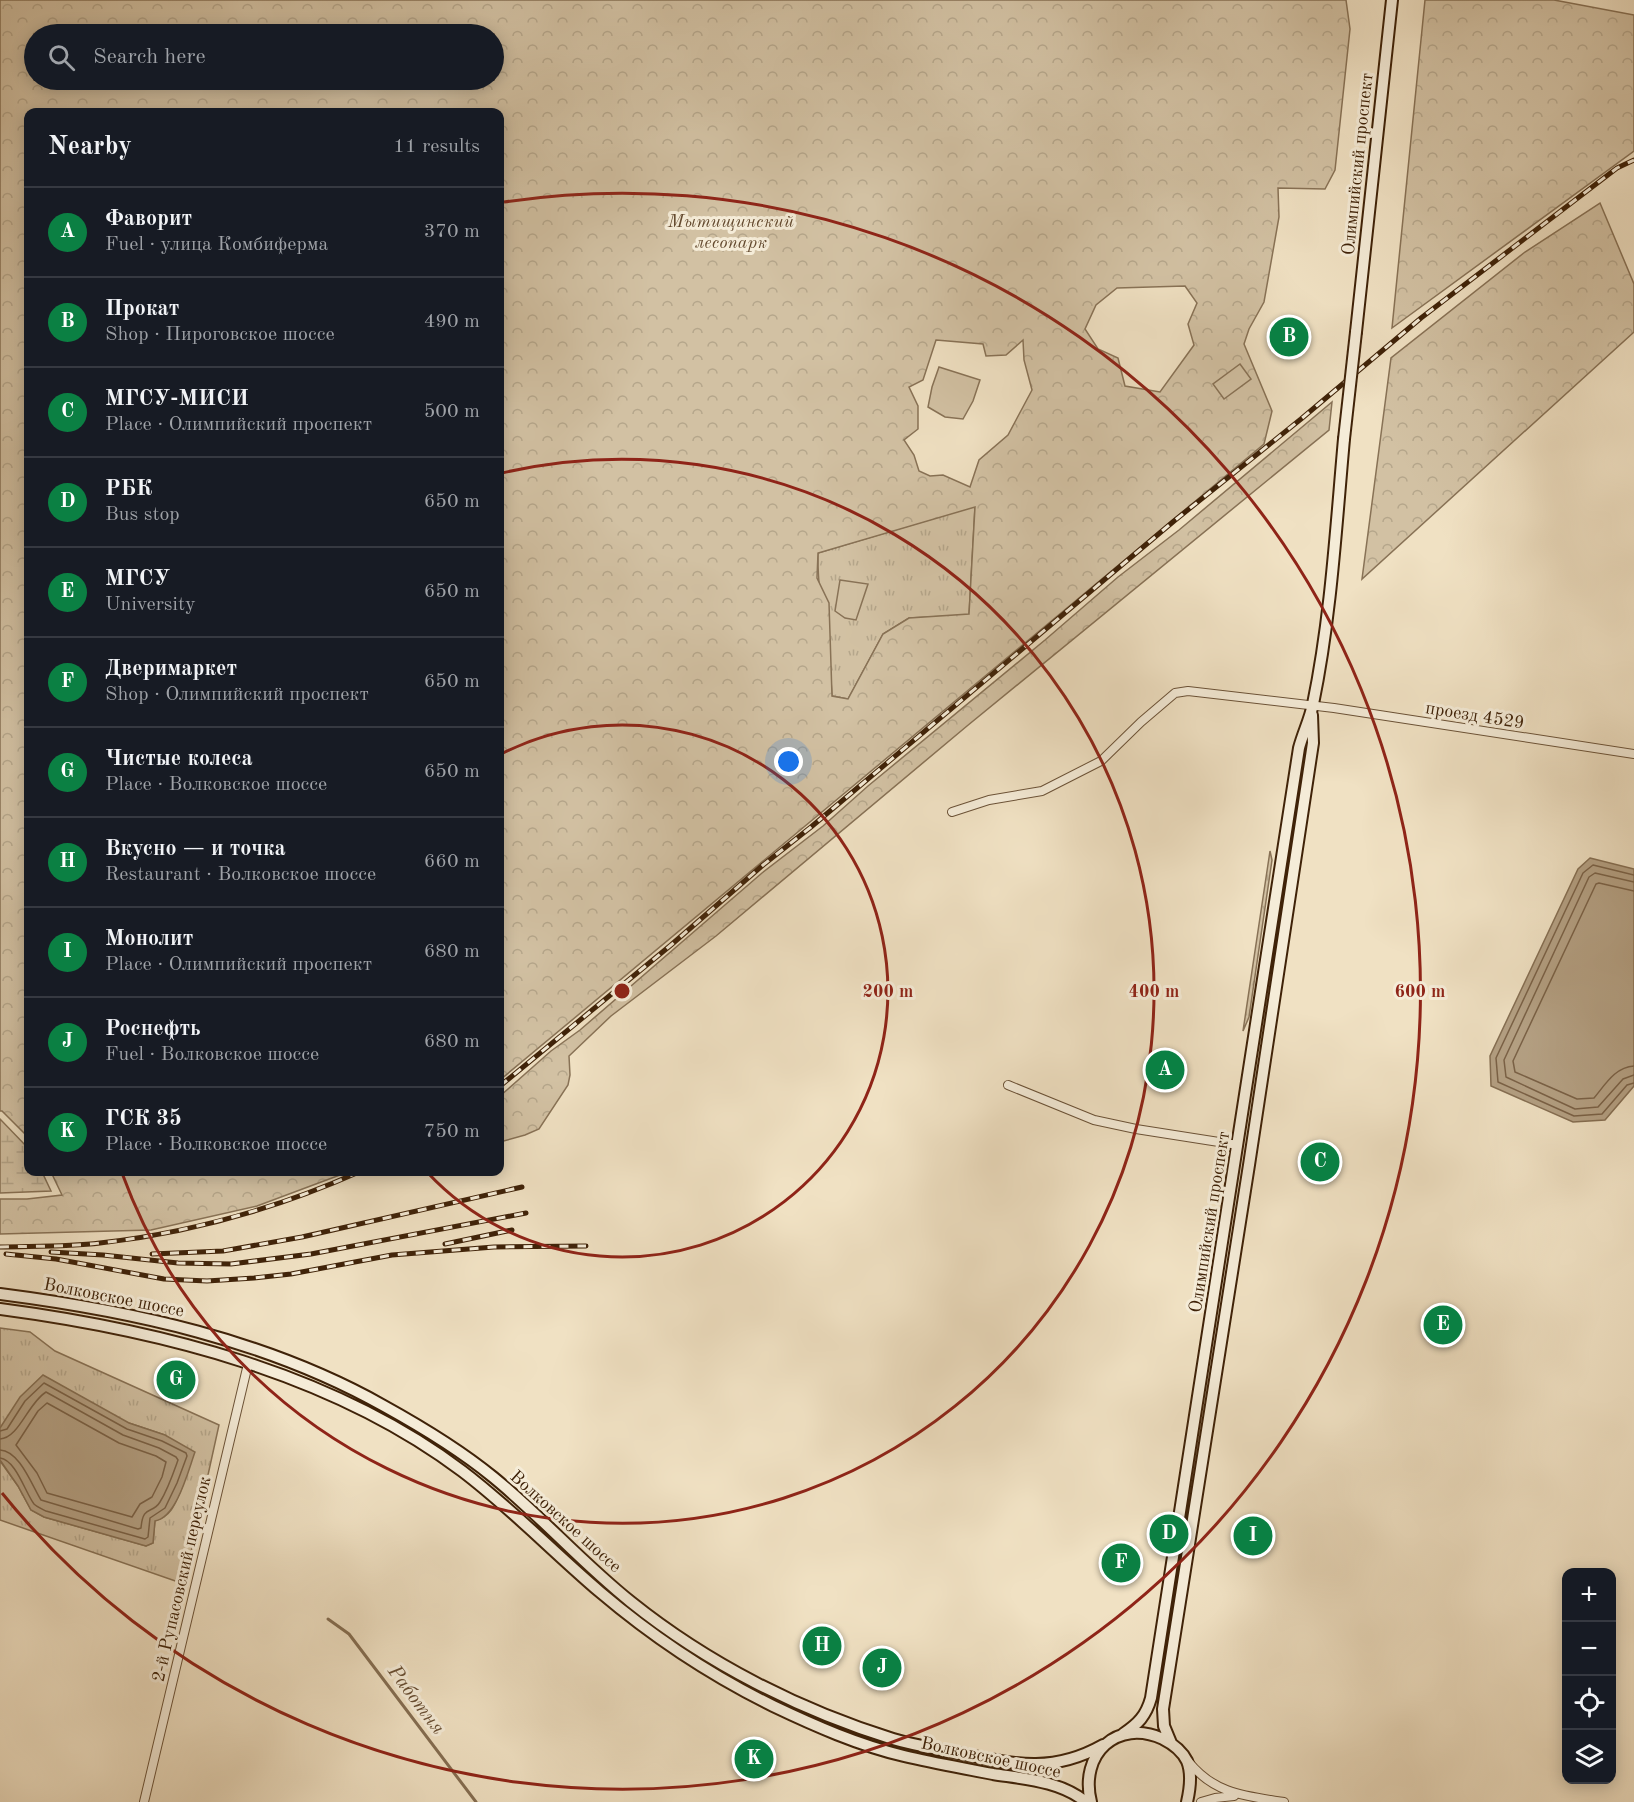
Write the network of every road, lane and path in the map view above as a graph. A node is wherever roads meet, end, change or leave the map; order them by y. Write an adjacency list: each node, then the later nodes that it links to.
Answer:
1 (1392, 0): 2 (main road, Олимпийский проспект, bridge)
2 (1312, 706): 3 (street, проезд 4529); 4 (street, проезд 4529); 6 (main road, Олимпийский проспект); 11 (main road, Олимпийский проспект)
3 (1634, 754)
4 (952, 812)
5 (1008, 1085): 6 (street)
6 (1238, 1146): 10 (main road, Олимпийский проспект)
7 (0, 1294): 12 (main road, Волковское шоссе)
8 (0, 1309): 9 (main road, Волковское шоссе)
9 (248, 1364): 15 (street, 2-й Рупасовский переулок); 16 (main road, Волковское шоссе)
10 (1123, 1734): 11 (main road); 12 (main road, Олимпийский проспект)
11 (1171, 1743): 13 (main road)
12 (1103, 1745): 17 (main road)
13 (1184, 1755): 14 (street); 18 (main road)
14 (1239, 1795): 19 (street); 20 (street)
15 (144, 1802)
16 (1086, 1802)
17 (1091, 1802)
18 (1187, 1802)
19 (1201, 1802)
20 (1284, 1802)

